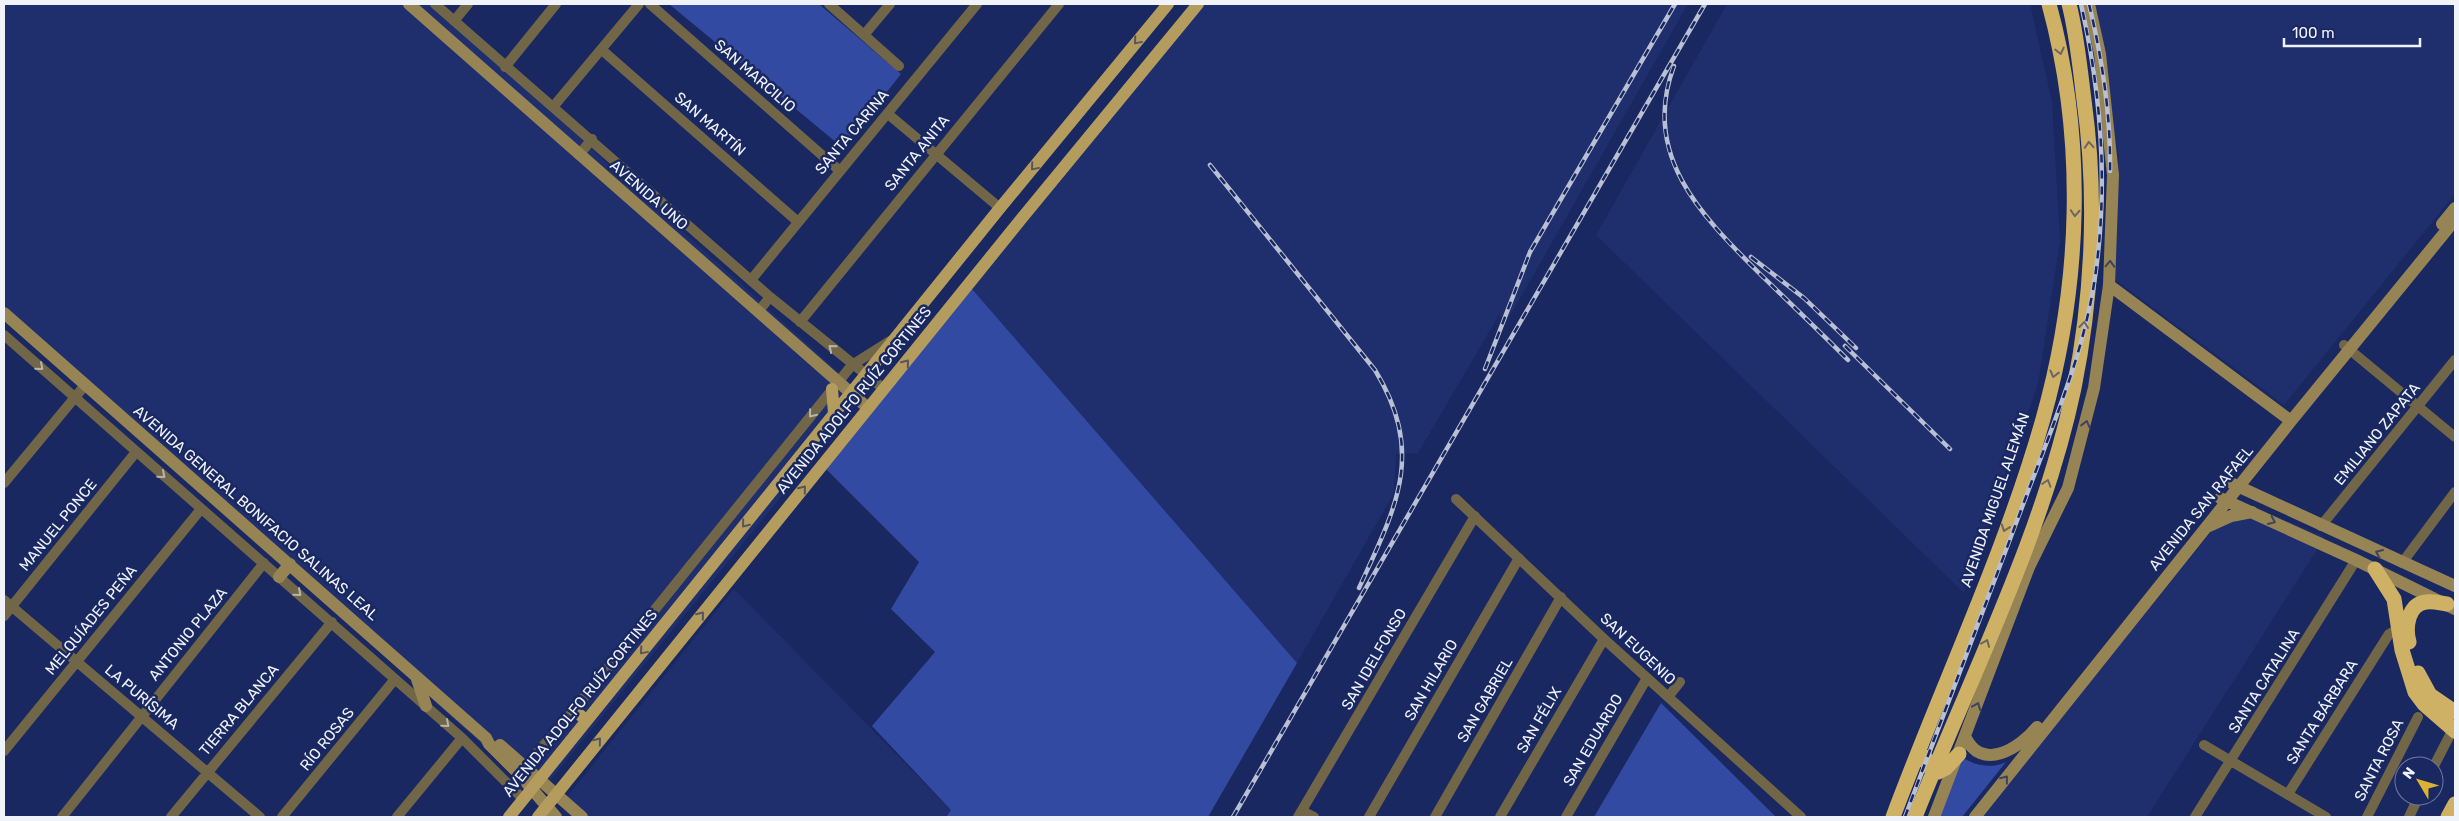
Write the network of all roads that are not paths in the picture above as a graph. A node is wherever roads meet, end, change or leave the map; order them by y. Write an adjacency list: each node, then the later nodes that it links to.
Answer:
1 (409, 4): 25 (street, AVENIDA UNO)
2 (435, 4): 16 (street, AVENIDA UNO)
3 (468, 4): 16 (street)
4 (556, 4): 20 (street)
5 (639, 4): 18 (street)
6 (650, 4): 26 (street, SAN MARCILIO)
7 (829, 4): 17 (street)
8 (890, 4): 17 (street)
9 (977, 4): 22 (street, SANTA CARINA)
10 (1059, 4): 24 (street, SANTA ANITA)
11 (1168, 4): 27 (main road, AVENIDA ADOLFO RUÍZ CORTINES, one-way to 27)
12 (1198, 4): 45 (main road, AVENIDA ADOLFO RUÍZ CORTINES, one-way to 12)
13 (2069, 4): 61 (highway, one-way to 13)
14 (2089, 4): 32 (street, one-way to 14)
15 (2049, 5): 79 (highway, AVENIDA MIGUEL ALEMÁN, one-way to 79)
16 (454, 21): 20 (street, AVENIDA UNO)
17 (864, 35): 19 (street)
18 (602, 50): 21 (street); 30 (street, SAN MARTÍN)
19 (899, 66)
20 (505, 67): 21 (street, AVENIDA UNO)
21 (553, 107): 23 (street, AVENIDA UNO)
22 (888, 114): 24 (street); 26 (street, SANTA CARINA)
23 (592, 139): 25 (street); 31 (street, AVENIDA UNO)
24 (936, 154): 27 (street); 36 (street, SANTA ANITA)
25 (578, 155): 35 (street, AVENIDA UNO)
26 (840, 170): 30 (street, SANTA CARINA)
27 (1000, 208): 37 (main road, AVENIDA ADOLFO RUÍZ CORTINES)
28 (2455, 208): 39 (street, AVENIDA SAN RAFAEL)
29 (2455, 220): 39 (street, AVENIDA SAN RAFAEL)
30 (798, 222): 31 (street, SANTA CARINA)
31 (751, 280): 33 (street, AVENIDA UNO)
32 (2109, 285): 51 (street); 72 (street, one-way to 32)
33 (770, 297): 35 (street); 36 (street, AVENIDA UNO)
34 (4, 312): 43 (street, AVENIDA GENERAL BONIFACIO SALINAS LEAL)
35 (758, 312): 44 (street, AVENIDA UNO)
36 (800, 322): 41 (street, AVENIDA UNO, one-way to 36)
37 (899, 335): 41 (street); 42 (main road, AVENIDA ADOLFO RUÍZ CORTINES)
38 (6, 341): 47 (street, one-way to 47)
39 (2347, 347): 48 (street); 51 (street, AVENIDA SAN RAFAEL)
40 (2455, 360): 48 (street, EMILIANO ZAPATA)
41 (852, 365): 42 (street, AVENIDA UNO); 44 (street)
42 (866, 375): 45 (street, AVENIDA UNO); 46 (main road, AVENIDA ADOLFO RUÍZ CORTINES)
43 (86, 384): 47 (street); 71 (street, AVENIDA GENERAL BONIFACIO SALINAS LEAL)
44 (836, 385): 46 (street, AVENIDA UNO); 50 (main road); 93 (street, one-way to 93)
45 (884, 390): 49 (main road, AVENIDA ADOLFO RUÍZ CORTINES)
46 (851, 392): 49 (street, AVENIDA UNO); 50 (main road, AVENIDA ADOLFO RUÍZ CORTINES)
47 (75, 397): 53 (street); 55 (street)
48 (2420, 406): 52 (street); 65 (street, EMILIANO ZAPATA)
49 (868, 408): 110 (main road, AVENIDA ADOLFO RUÍZ CORTINES, one-way to 49)
50 (834, 413): 97 (main road, AVENIDA ADOLFO RUÍZ CORTINES, one-way to 97)
51 (2288, 419): 54 (street, AVENIDA SAN RAFAEL); 56 (street, AVENIDA SAN RAFAEL)
52 (2455, 437)
53 (136, 452): 62 (street, one-way to 62); 77 (street, MANUEL PONCE)
54 (2256, 464): 56 (street, AVENIDA SAN RAFAEL); 58 (street)
55 (4, 483)
56 (2235, 485): 58 (street); 60 (street, AVENIDA SAN RAFAEL)
57 (2455, 492): 69 (street)
58 (2256, 495): 65 (street)
59 (1456, 499): 64 (street, SAN EUGENIO)
60 (2223, 500): 63 (street); 66 (street, AVENIDA SAN RAFAEL); 99 (street, AVENIDA SAN RAFAEL)
61 (2040, 506): 72 (highway); 132 (highway, one-way to 61)
62 (201, 509): 70 (street); 86 (street, MELQUÍADES PEÑA)
63 (2252, 512): 66 (street); 68 (street, one-way to 68)
64 (1475, 516): 67 (street, SAN EUGENIO); 115 (street, SAN IDELFONSO)
65 (2321, 526): 69 (street, one-way to 65)
66 (2205, 529): 134 (street, AVENIDA SAN RAFAEL, one-way to 66)
67 (1519, 558): 76 (street, SAN EUGENIO); 125 (street, SAN HILARIO)
68 (2356, 560): 73 (street); 106 (street, SANTA CATALINA)
69 (2402, 563): 75 (street)
70 (264, 564): 74 (street); 95 (street, ANTONIO PLAZA)
71 (290, 564): 74 (street); 87 (street, AVENIDA GENERAL BONIFACIO SALINAS LEAL)
72 (2029, 566): 99 (street, one-way to 72)
73 (2375, 569): 78 (street); 82 (highway)
74 (279, 577): 81 (street, one-way to 81)
75 (2455, 586)
76 (1562, 597): 83 (street, SAN EUGENIO); 126 (street, SAN GABRIEL)
77 (8, 604): 80 (street, MANUEL PONCE); 86 (street, LA PURÍSIMA)
78 (2451, 607): 82 (highway)
79 (1974, 612): 105 (highway); 130 (highway, AVENIDA MIGUEL ALEMÁN)
80 (4, 616)
81 (332, 622): 89 (street); 108 (street, TIERRA BLANCA)
82 (2402, 632): 84 (street, SANTA BÁRBARA); 85 (highway); 94 (highway)
83 (1604, 639): 88 (street, SAN EUGENIO); 127 (street, SAN FÉLIX)
84 (2381, 645): 85 (street); 111 (street, SANTA BÁRBARA)
85 (2402, 650): 98 (highway)
86 (76, 662): 95 (street, LA PURÍSIMA); 102 (street, MELQUÍADES PEÑA)
87 (416, 676): 92 (street); 107 (street, AVENIDA GENERAL BONIFACIO SALINAS LEAL)
88 (1647, 678): 91 (street, SAN EUGENIO); 128 (street, SAN EDUARDO)
89 (395, 679): 92 (street); 119 (street, RÍO ROSAS)
90 (1680, 682): 91 (street)
91 (1668, 697): 129 (street, SAN EUGENIO)
92 (426, 706): 100 (street, one-way to 100)
93 (574, 710): 97 (main road); 107 (street)
94 (2455, 712)
95 (142, 716): 108 (street, LA PURÍSIMA); 116 (street, ANTONIO PLAZA)
96 (2418, 717): 137 (street, SANTA ROSA)
97 (586, 720): 109 (main road, AVENIDA ADOLFO RUÍZ CORTINES)
98 (2454, 730): 104 (street)
99 (1965, 736): 103 (street)
100 (462, 738): 112 (street); 120 (street)
101 (2204, 745): 106 (street)
102 (4, 751)
103 (1959, 754): 105 (highway); 133 (street)
104 (2440, 756)
105 (1925, 757): 131 (highway)
106 (2231, 762): 111 (street); 135 (street, SANTA CATALINA)
107 (523, 770): 109 (street, AVENIDA GENERAL BONIFACIO SALINAS LEAL)
108 (207, 772): 117 (street, TIERRA BLANCA); 118 (street, LA PURÍSIMA)
109 (536, 783): 110 (street, AVENIDA GENERAL BONIFACIO SALINAS LEAL); 112 (main road, AVENIDA ADOLFO RUÍZ CORTINES); 114 (street, AVENIDA GENERAL BONIFACIO SALINAS LEAL)
110 (557, 793): 114 (main road, AVENIDA ADOLFO RUÍZ CORTINES); 123 (street, AVENIDA GENERAL BONIFACIO SALINAS LEAL)
111 (2288, 794): 136 (street)
112 (523, 799): 121 (main road, AVENIDA ADOLFO RUÍZ CORTINES)
113 (2455, 804): 138 (highway)
114 (542, 812): 122 (street, AVENIDA GENERAL BONIFACIO SALINAS LEAL)
115 (1300, 814): 124 (street)
116 (62, 817)
117 (171, 817)
118 (260, 817)
119 (282, 817)
120 (397, 817)
121 (509, 817)
122 (556, 817)
123 (582, 817)
124 (1314, 817)
125 (1369, 817)
126 (1434, 817)
127 (1500, 817)
128 (1566, 817)
129 (1802, 817)
130 (1893, 817)
131 (1906, 817)
132 (1915, 817)
133 (1934, 817)
134 (1975, 817)
135 (2195, 817)
136 (2326, 817)
137 (2367, 817)
138 (2448, 817)

